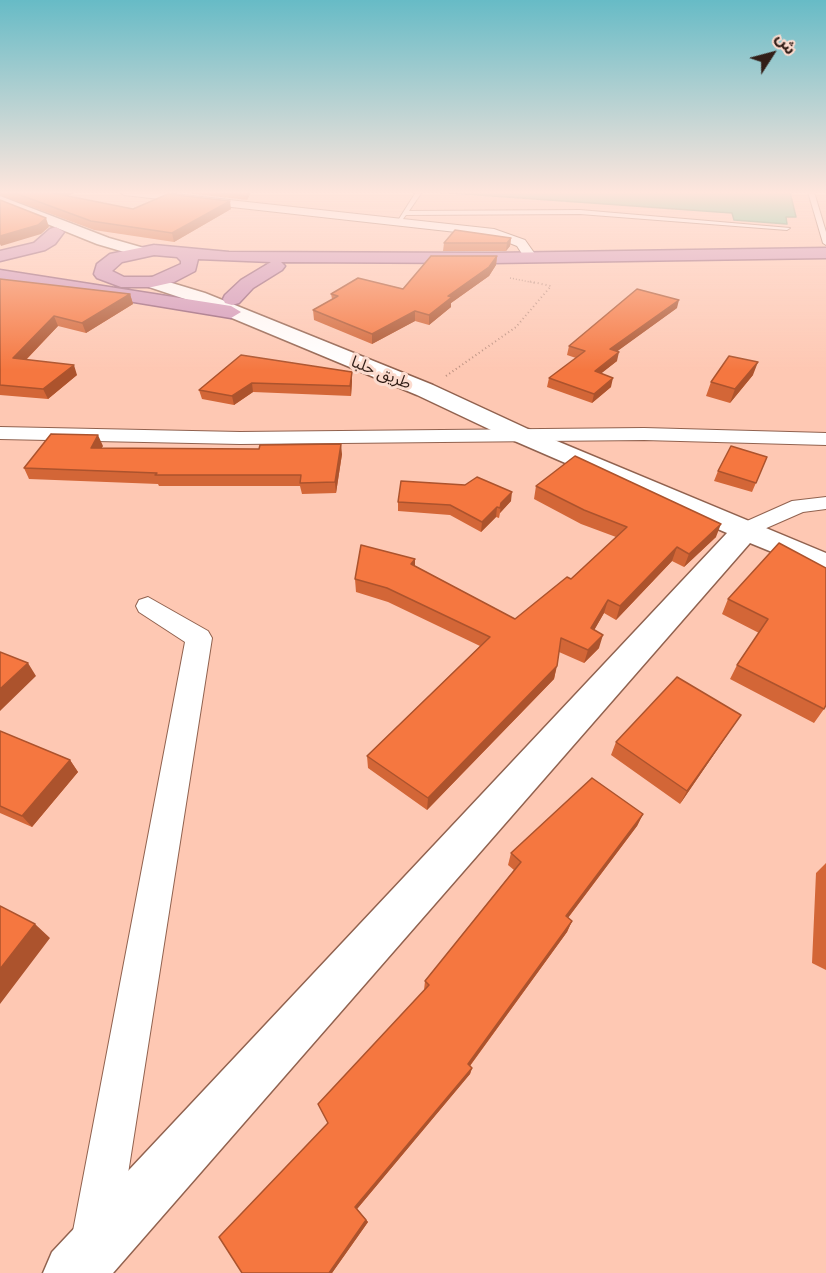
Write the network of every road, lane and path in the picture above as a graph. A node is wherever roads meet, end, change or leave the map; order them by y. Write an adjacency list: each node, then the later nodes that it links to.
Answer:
1 (22, 251): 7 (highway)
2 (88, 251): 13 (main road)
3 (138, 251): 13 (highway)
4 (157, 251): 14 (highway)
5 (527, 251): 8 (street)
6 (826, 253): 8 (highway)
7 (0, 257): 9 (highway)
8 (531, 257): 10 (highway)
9 (48, 261)
10 (494, 261): 11 (highway); 14 (highway); 15 (highway); 20 (path)
11 (826, 261)
12 (84, 262): 13 (highway)
13 (109, 264): 16 (highway); 18 (highway)
14 (184, 265): 15 (highway); 18 (highway); 19 (main road, طريق حلبا)
15 (276, 266): 19 (highway)
16 (0, 270)
17 (0, 275): 19 (highway)
18 (152, 282): 19 (main road, طريق حلبا)
19 (232, 306): 20 (main road, طريق حلبا)
20 (425, 390): 22 (main road, طريق حلبا)
21 (0, 433): 22 (street)
22 (519, 434): 23 (street); 25 (main road, طريق حلبا)
23 (826, 439)
24 (826, 503): 25 (street)
25 (746, 530): 26 (main road, طريق حلبا); 28 (main road)
26 (826, 564)
27 (148, 606): 28 (street)
28 (83, 1263)

